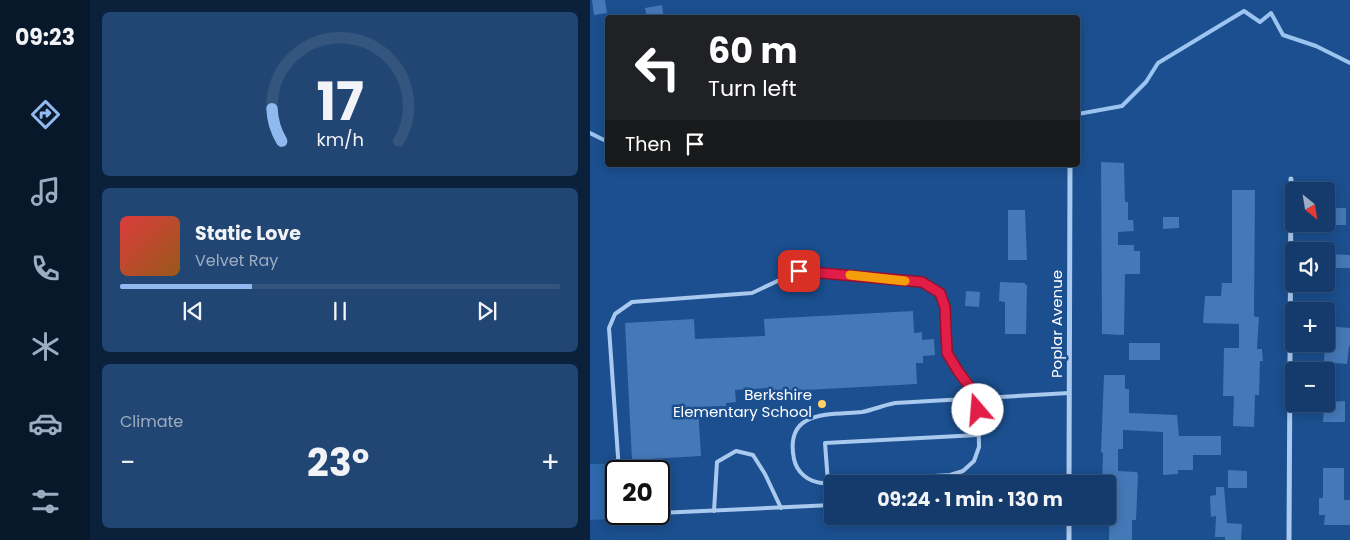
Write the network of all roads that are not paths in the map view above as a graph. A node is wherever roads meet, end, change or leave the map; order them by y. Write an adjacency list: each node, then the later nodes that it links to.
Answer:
1 (1070, 167): 3 (street, Poplar Avenue)
2 (1291, 180): 17 (street)
3 (1069, 393): 4 (lane); 9 (street, Poplar Avenue)
4 (978, 398): 5 (lane); 6 (lane); 10 (lane)
5 (978, 435): 7 (lane); 8 (lane)
6 (618, 460)
7 (827, 475)
8 (950, 475)
9 (1069, 475)
10 (824, 482)
11 (824, 506): 12 (lane)
12 (781, 508): 13 (lane); 13 (lane)
13 (714, 511): 14 (lane)
14 (670, 513)
15 (1069, 525): 16 (street)
16 (1069, 540)
17 (1289, 540)

